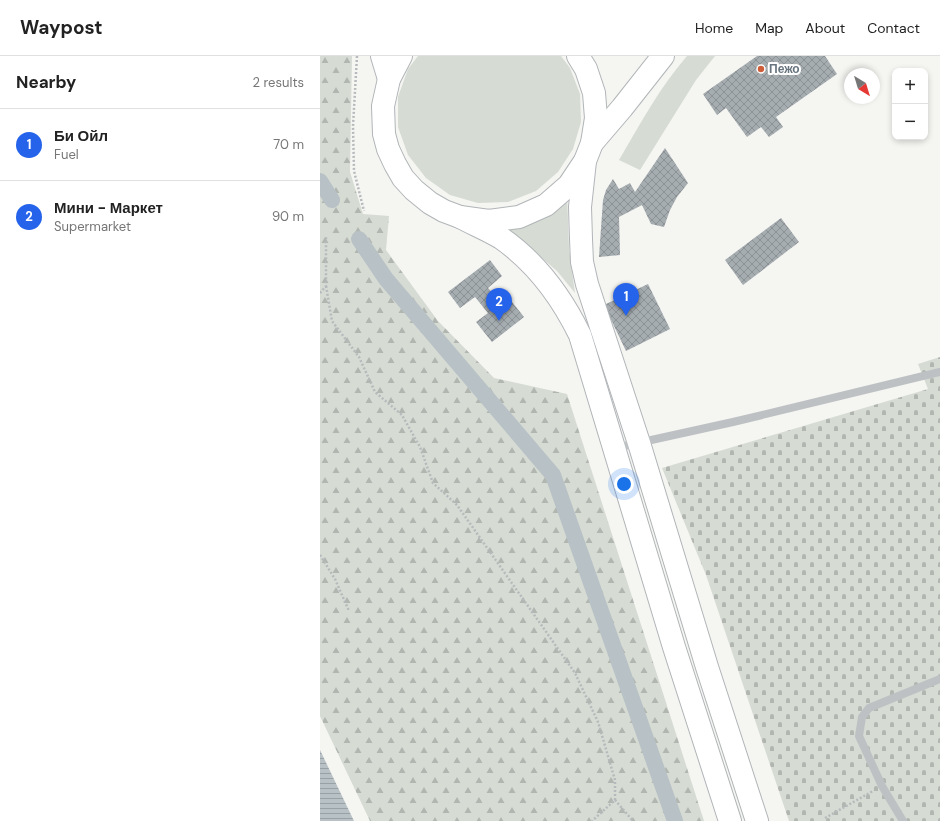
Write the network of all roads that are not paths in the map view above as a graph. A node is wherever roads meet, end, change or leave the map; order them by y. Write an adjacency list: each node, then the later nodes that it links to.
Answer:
1 (382, 56): 5 (main road)
2 (401, 56): 5 (main road)
3 (578, 56): 6 (main road)
4 (663, 56): 6 (main road)
5 (389, 79): 7 (main road)
6 (589, 152): 7 (main road); 9 (main road)
7 (460, 217): 10 (main road)
8 (940, 372): 9 (lane)
9 (639, 443): 10 (lane); 13 (main road)
10 (614, 448): 12 (main road)
11 (940, 678): 14 (lane)
12 (730, 821)
13 (757, 821)
14 (903, 821)

